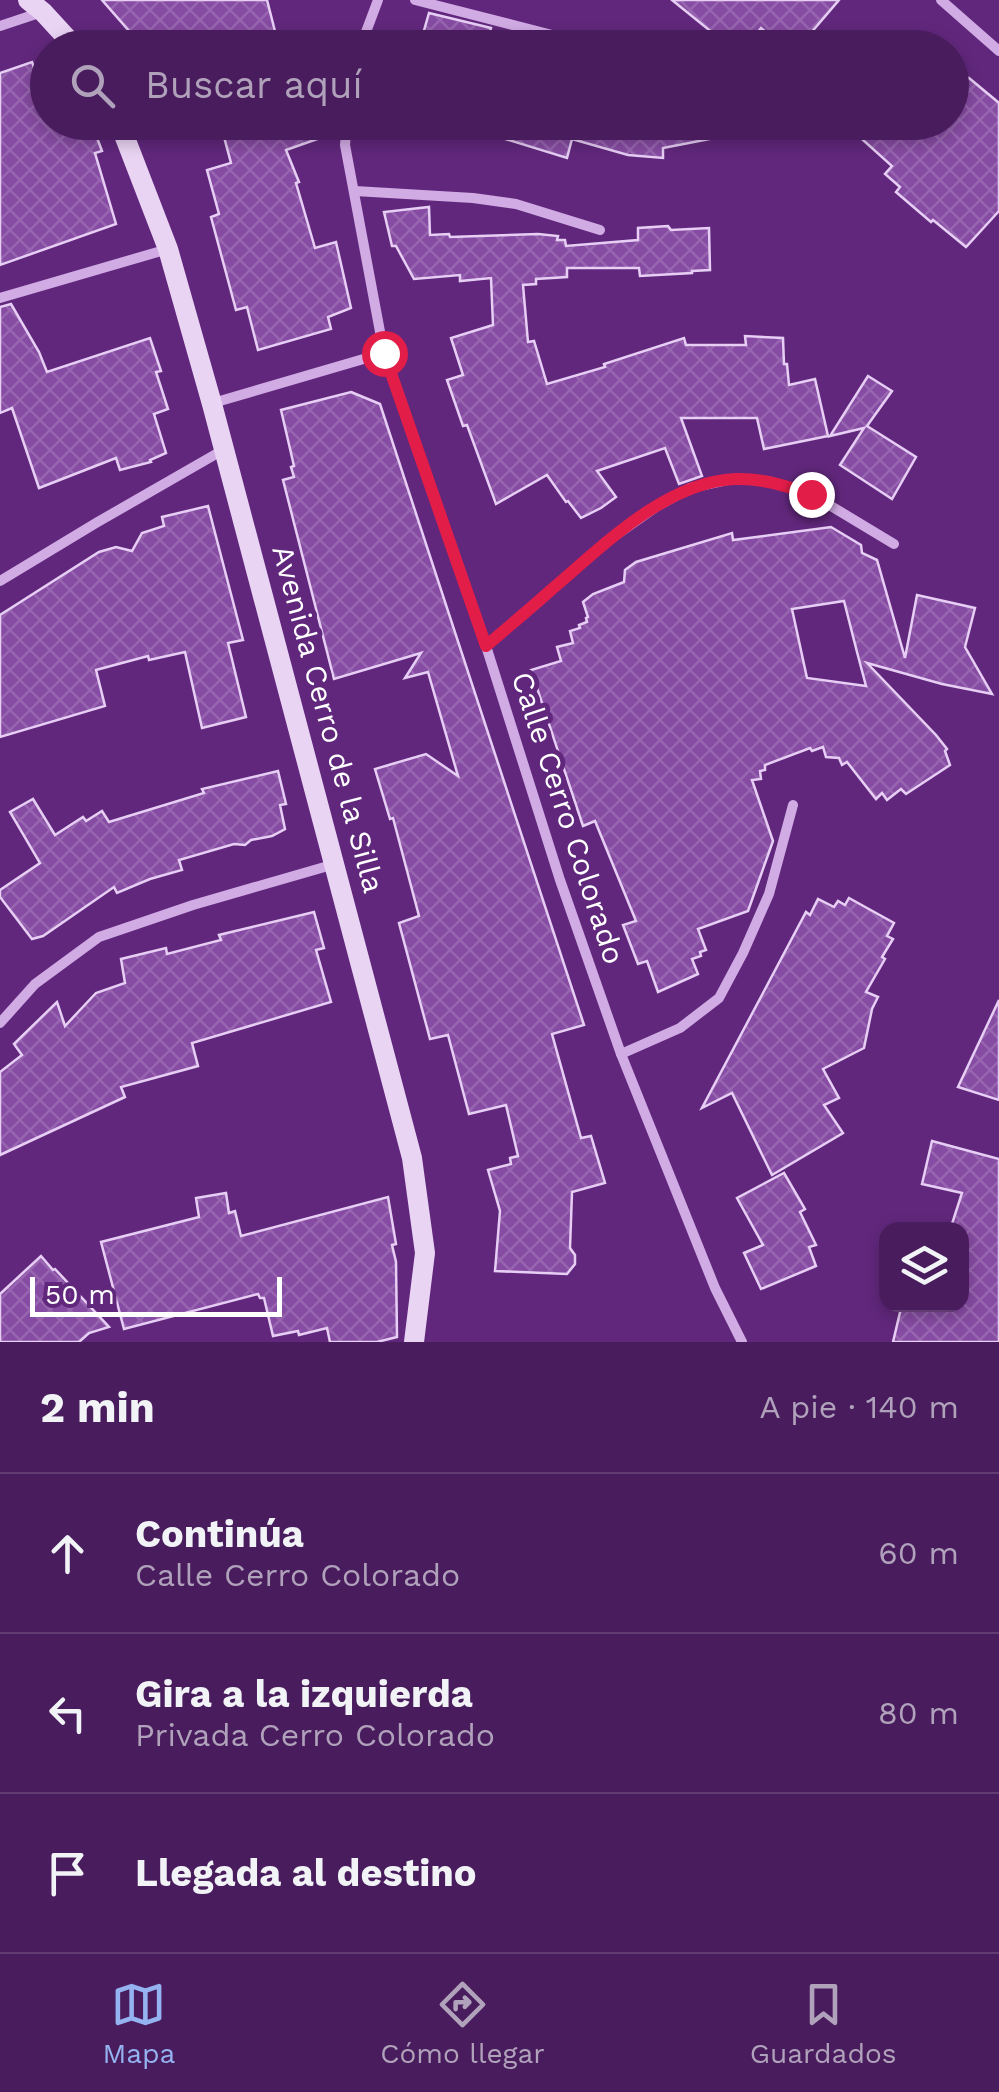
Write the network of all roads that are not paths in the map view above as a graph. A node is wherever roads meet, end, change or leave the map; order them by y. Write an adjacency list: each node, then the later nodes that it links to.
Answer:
1 (378, 0): 7 (street)
2 (415, 0): 8 (street)
3 (941, 0): 9 (street)
4 (36, 6): 5 (street); 6 (main road)
5 (0, 26)
6 (59, 30)
7 (367, 30)
8 (533, 30)
9 (999, 52)
10 (127, 140): 14 (main road, Avenida Cerro de la Silla)
11 (345, 140): 12 (street, Calle Cerro Colorado)
12 (355, 191): 13 (street); 16 (street, Calle Cerro Colorado)
13 (600, 230)
14 (168, 250): 15 (street); 17 (main road, Avenida Cerro de la Silla)
15 (0, 298)
16 (384, 353): 17 (street); 21 (street, Calle Cerro Colorado)
17 (212, 404): 18 (main road, Avenida Cerro de la Silla)
18 (225, 450): 20 (street); 23 (main road, Avenida Cerro de la Silla)
19 (894, 544): 21 (street)
20 (0, 582)
21 (486, 646): 25 (street, Calle Cerro Colorado)
22 (793, 805): 25 (street)
23 (335, 864): 24 (street); 26 (main road, Avenida Cerro de la Silla)
24 (0, 1023)
25 (622, 1054): 27 (street, Calle Cerro Colorado)
26 (414, 1342)
27 (742, 1342)

